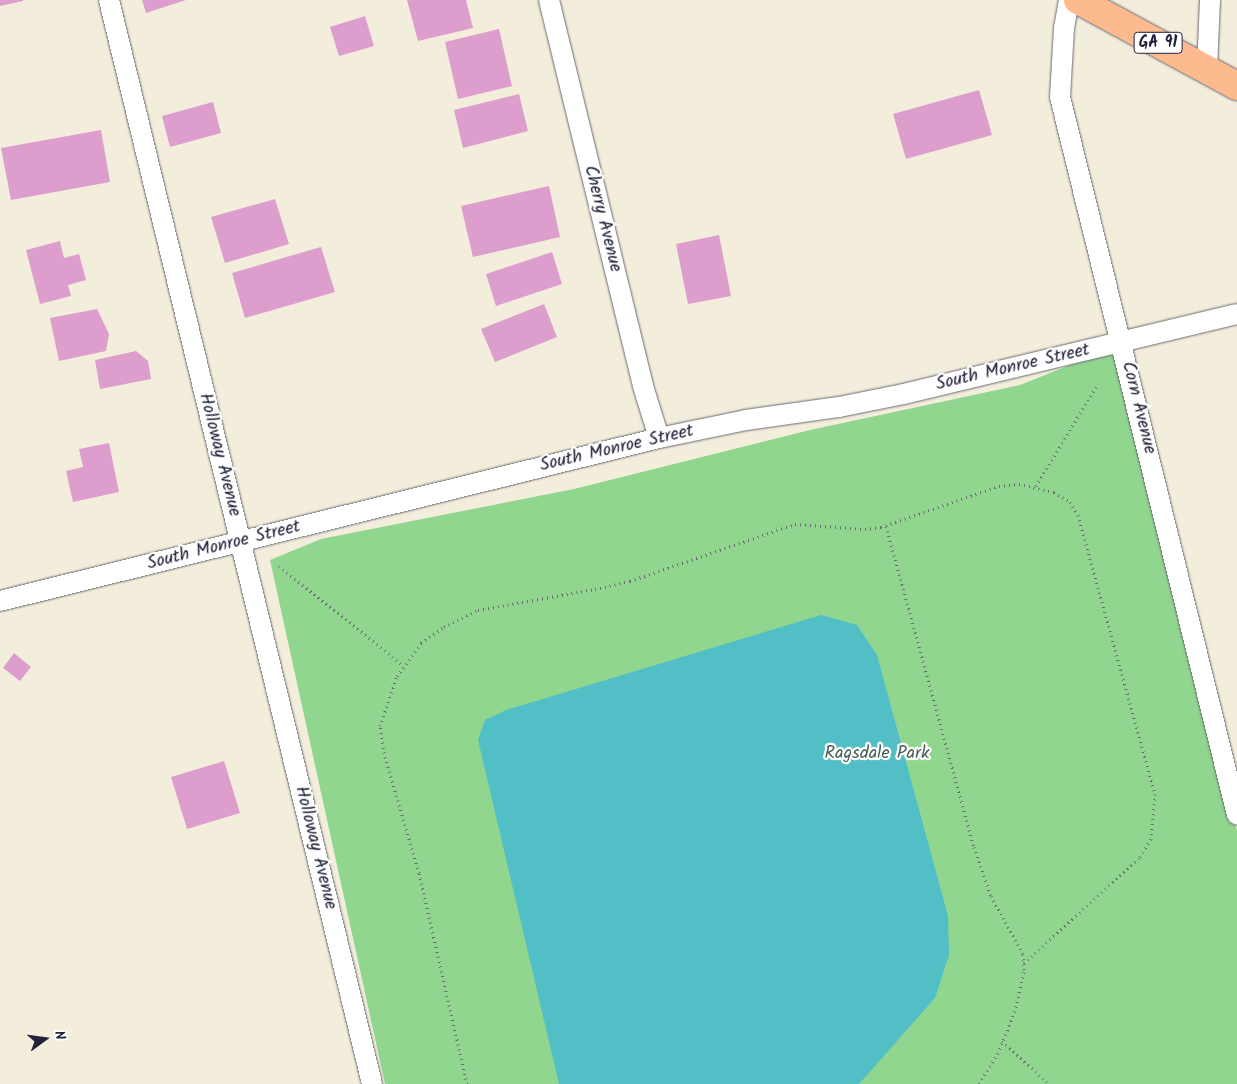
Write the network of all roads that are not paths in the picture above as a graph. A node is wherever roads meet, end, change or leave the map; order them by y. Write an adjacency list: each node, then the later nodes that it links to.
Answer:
1 (109, 0): 11 (street, Holloway Avenue)
2 (549, 0): 10 (street, Cherry Avenue)
3 (1069, 0): 9 (street, Corn Avenue)
4 (1078, 0): 6 (main road, GA 91)
5 (1210, 0): 6 (street)
6 (1207, 69): 7 (main road, GA 91)
7 (1237, 86)
8 (1237, 314): 9 (street, South Monroe Street)
9 (1122, 342): 10 (street, South Monroe Street); 13 (street, Corn Avenue)
10 (658, 438): 11 (street, South Monroe Street)
11 (240, 543): 12 (street, South Monroe Street); 14 (street, Holloway Avenue)
12 (0, 601)
13 (1237, 815)
14 (372, 1084)

